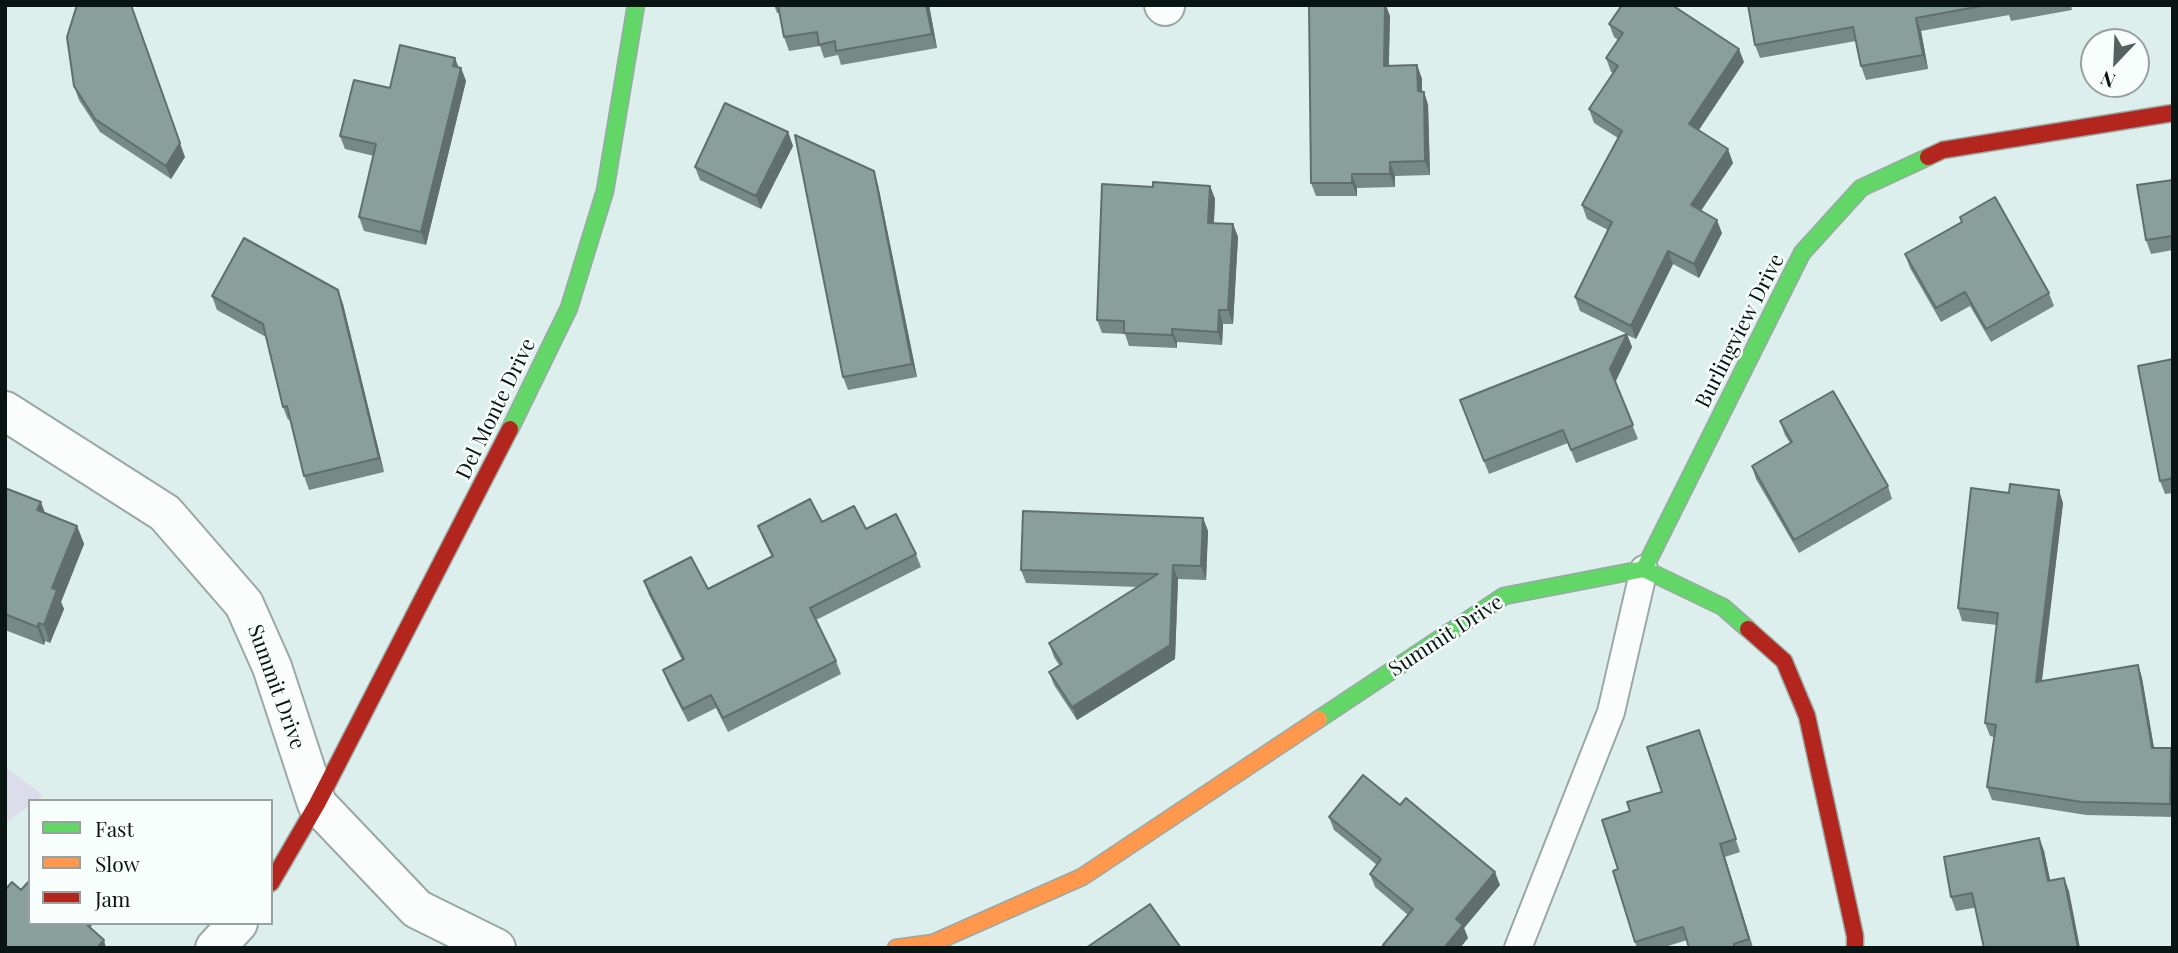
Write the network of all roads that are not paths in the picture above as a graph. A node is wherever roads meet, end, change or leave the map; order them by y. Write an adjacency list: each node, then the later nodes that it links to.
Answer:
1 (636, 5): 5 (street, Del Monte Drive)
2 (2173, 113): 4 (street, Burlingview Drive)
3 (5, 411): 5 (street, Summit Drive)
4 (1644, 569): 10 (street, Summit Drive); 11 (lane); 12 (street)
5 (317, 804): 6 (street, Del Monte Drive); 9 (street, Summit Drive)
6 (273, 880)
7 (236, 925): 8 (street)
8 (215, 948)
9 (496, 948)
10 (896, 948)
11 (1518, 948)
12 (1855, 948)

